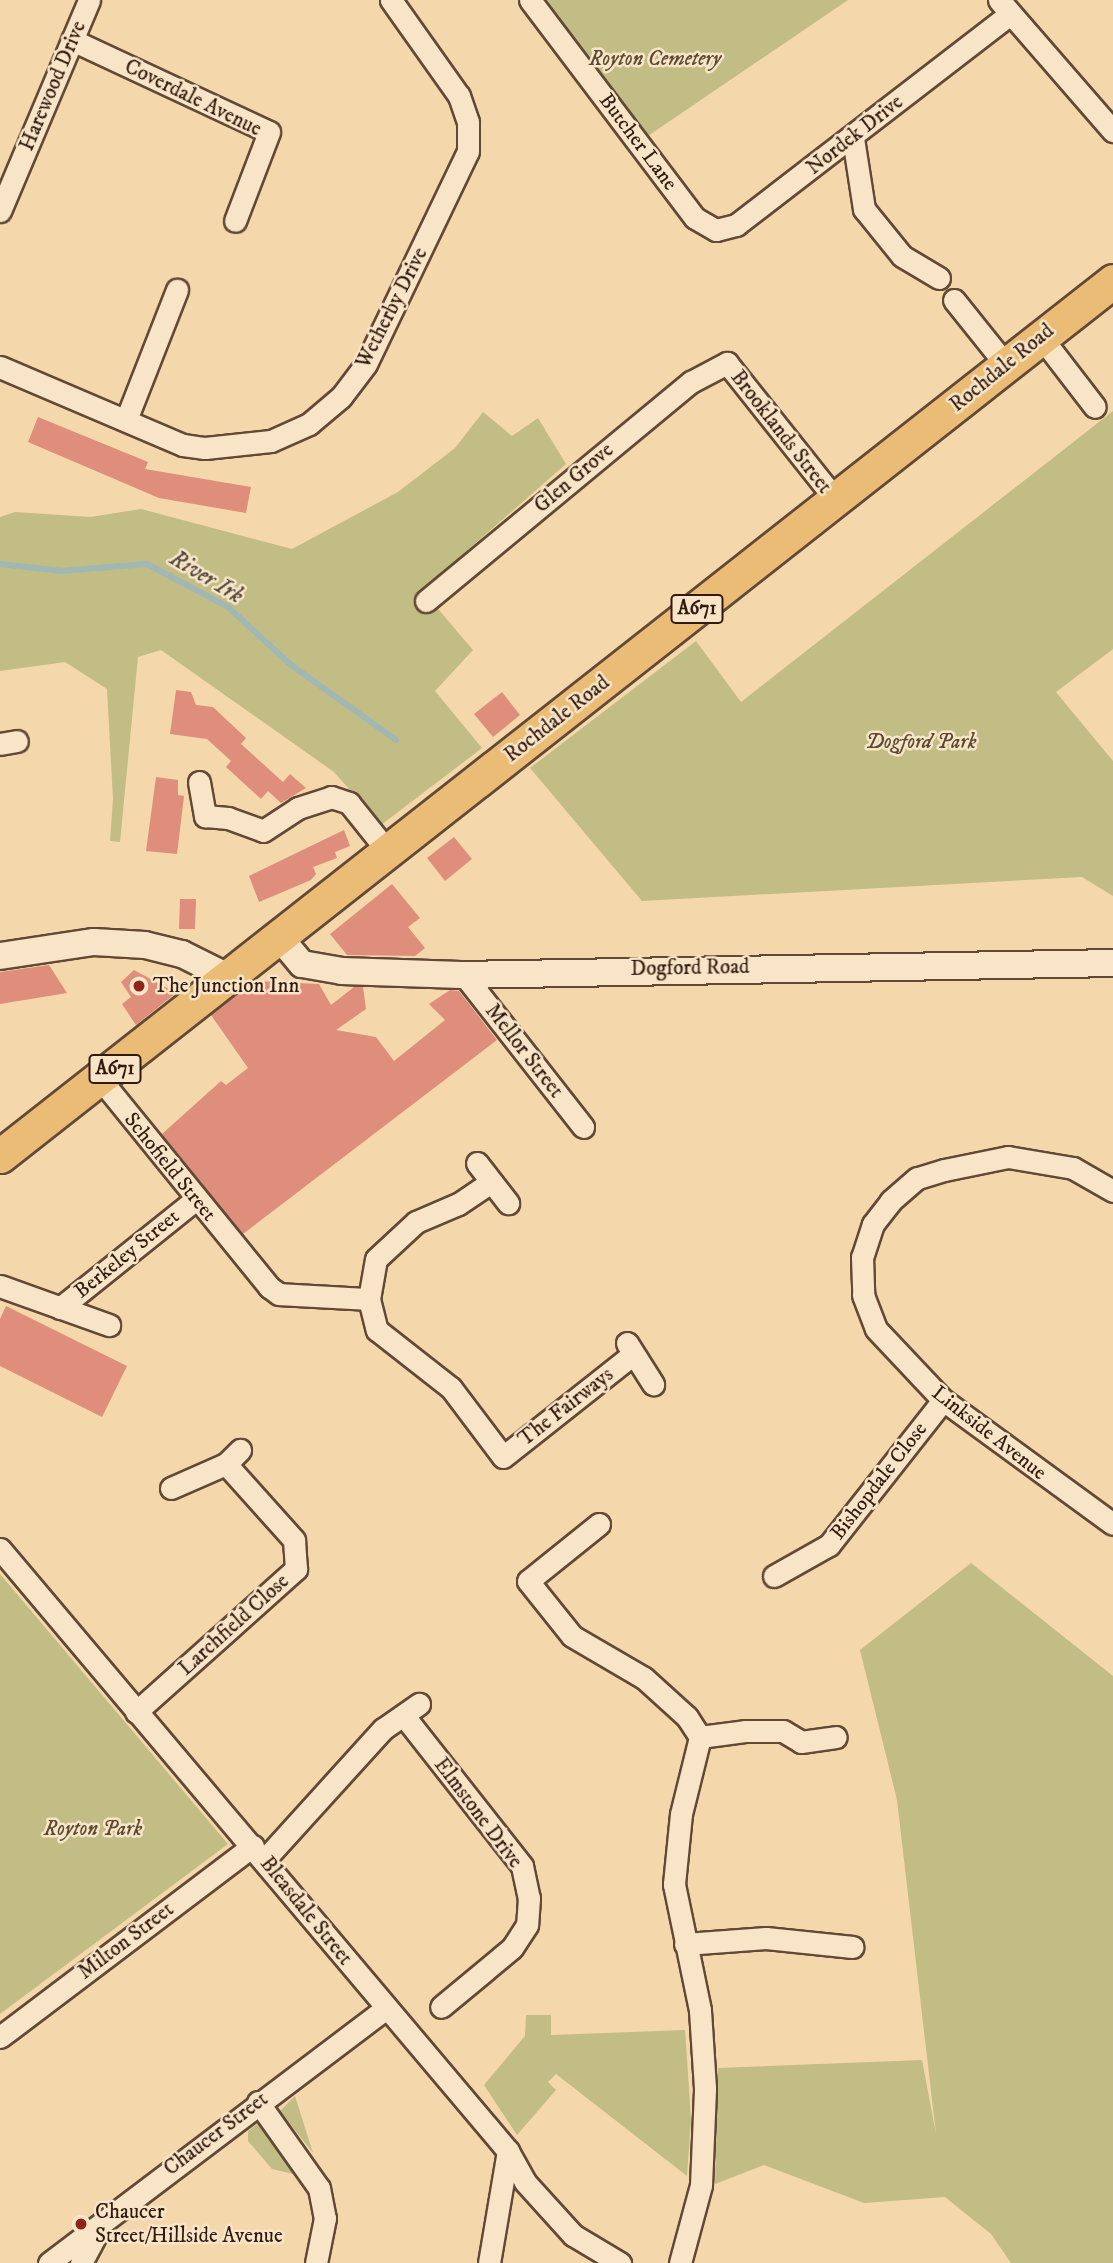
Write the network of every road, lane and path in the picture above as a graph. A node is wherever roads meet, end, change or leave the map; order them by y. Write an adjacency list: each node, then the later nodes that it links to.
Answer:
1 (89, 0): 5 (street, Harewood Drive)
2 (391, 0): 20 (street, Wetherby Drive)
3 (530, 0): 9 (street, Butcher Lane)
4 (1004, 7): 6 (street); 7 (street, Nordek Drive)
5 (72, 40): 8 (street, Harewood Drive); 10 (street, Coverdale Avenue)
6 (1113, 131)
7 (853, 138): 9 (street, Nordek Drive); 11 (street)
8 (0, 211)
9 (695, 218)
10 (235, 221)
11 (939, 278)
12 (1113, 281): 15 (main road, Rochdale Road / A671)
13 (177, 290): 20 (street)
14 (954, 300): 17 (street)
15 (1041, 337): 17 (main road, Rochdale Road / A671); 19 (street)
16 (727, 363): 21 (street, Brooklands Street); 22 (street, Glen Grove)
17 (1006, 365): 21 (main road, Rochdale Road / A671)
18 (0, 367): 20 (street, Wetherby Drive)
19 (1095, 407)
20 (126, 420)
21 (836, 500): 24 (main road, Rochdale Road / A671)
22 (426, 601)
23 (199, 782): 24 (street)
24 (389, 853): 25 (main road, Rochdale Road / A671)
25 (280, 938): 28 (street, Dogford Road); 29 (main road, Rochdale Road / A671)
26 (0, 956): 29 (street)
27 (1113, 963): 28 (street, Dogford Road)
28 (464, 975): 31 (street, Mellor Street)
29 (228, 977): 30 (main road, Rochdale Road / A671)
30 (101, 1080): 32 (main road, Rochdale Road / A671); 36 (street, Schofield Street)
31 (583, 1127)
32 (0, 1156)
33 (477, 1163): 34 (street)
34 (491, 1182): 37 (street); 39 (street, The Fairways)
35 (1113, 1191): 43 (street, Linkside Avenue)
36 (195, 1200): 39 (street, Schofield Street); 40 (street, Berkeley Street)
37 (508, 1203)
38 (0, 1286): 40 (street)
39 (369, 1299): 42 (street, The Fairways)
40 (60, 1308): 41 (street)
41 (109, 1325)
42 (653, 1384)
43 (943, 1400): 46 (street, Linkside Avenue); 48 (street, Bishopdale Close)
44 (171, 1488): 49 (street, Larchfield Close)
45 (599, 1524): 50 (street)
46 (1113, 1524)
47 (0, 1549): 49 (street, Bleasdale Street)
48 (774, 1576)
49 (136, 1713): 52 (street, Bleasdale Street)
50 (700, 1737): 51 (street); 53 (street)
51 (836, 1737)
52 (259, 1853): 55 (street, Elmstone Drive); 56 (street, Bleasdale Street); 57 (street, Milton Street)
53 (685, 1944): 54 (street); 66 (street)
54 (853, 1947)
55 (441, 2007)
56 (385, 2009): 58 (street, Chaucer Street); 59 (street, Bleasdale Street)
57 (0, 2037)
58 (258, 2102): 60 (street, Chaucer Street); 61 (street)
59 (508, 2151): 64 (street); 65 (street, Bleasdale Street)
60 (103, 2221): 62 (street, Chaucer Street); 63 (street)
61 (315, 2261)
62 (49, 2263)
63 (81, 2263)
64 (489, 2263)
65 (620, 2263)
66 (680, 2263)

